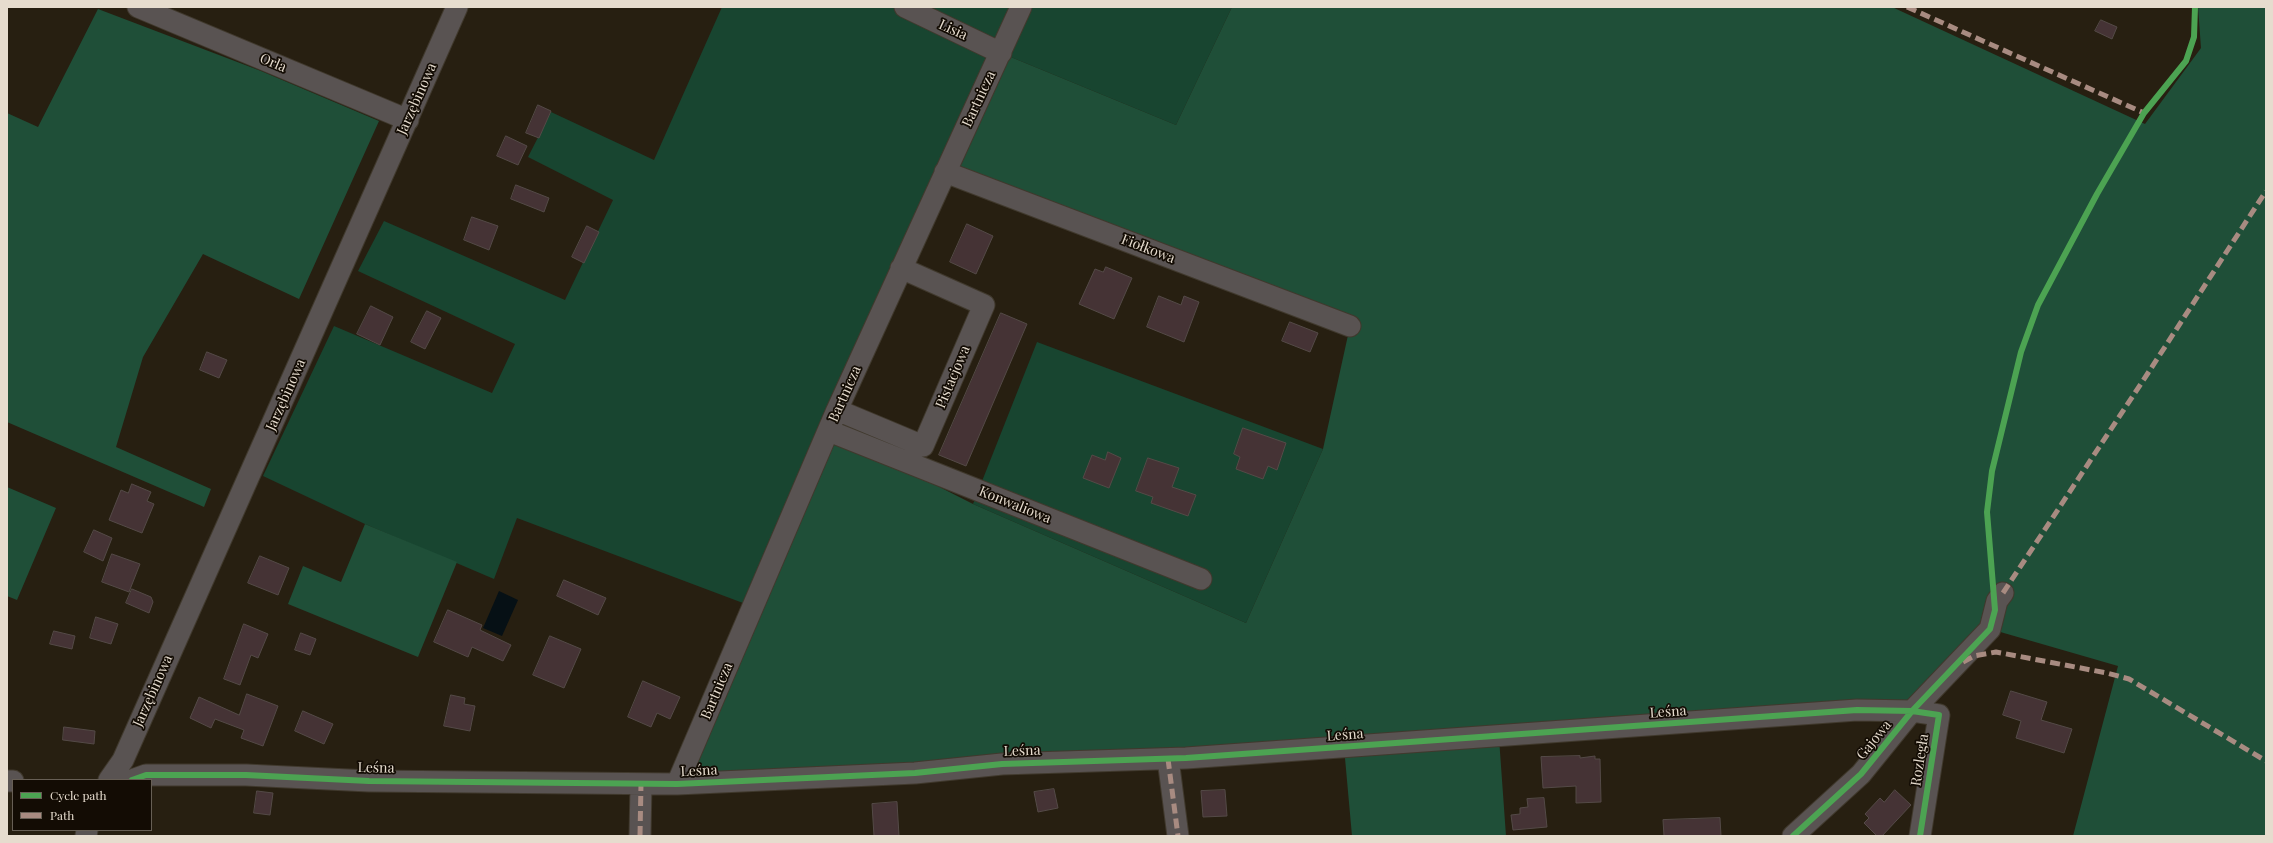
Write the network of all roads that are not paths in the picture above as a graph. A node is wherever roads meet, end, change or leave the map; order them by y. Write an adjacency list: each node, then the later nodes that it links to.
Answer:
1 (138, 7): 6 (street, Orla)
2 (457, 7): 6 (street, Jarzębinowa)
3 (905, 7): 5 (street, Lisia)
4 (1021, 7): 5 (street, Bartnicza)
5 (1001, 53): 7 (street, Bartnicza)
6 (408, 120): 16 (street, Jarzębinowa)
7 (945, 172): 8 (street, Bartnicza); 9 (street, Fiołkowa)
8 (901, 268): 10 (street, Bartnicza); 10 (street, Pistacjowa)
9 (1350, 326)
10 (837, 410): 11 (street, Bartnicza)
11 (828, 431): 12 (street, Konwaliowa); 19 (street, Bartnicza)
12 (1201, 579)
13 (2003, 593): 14 (street, Gajowa)
14 (1912, 712): 15 (street, Leśna); 22 (street, Gajowa); 23 (street, Rozległa)
15 (1168, 759): 19 (street, Leśna); 21 (street)
16 (110, 779)
17 (135, 779): 18 (street, Leśna)
18 (641, 784): 19 (street, Leśna); 20 (street)
19 (677, 784)
20 (640, 836)
21 (1178, 836)
22 (1792, 836)
23 (1920, 836)

